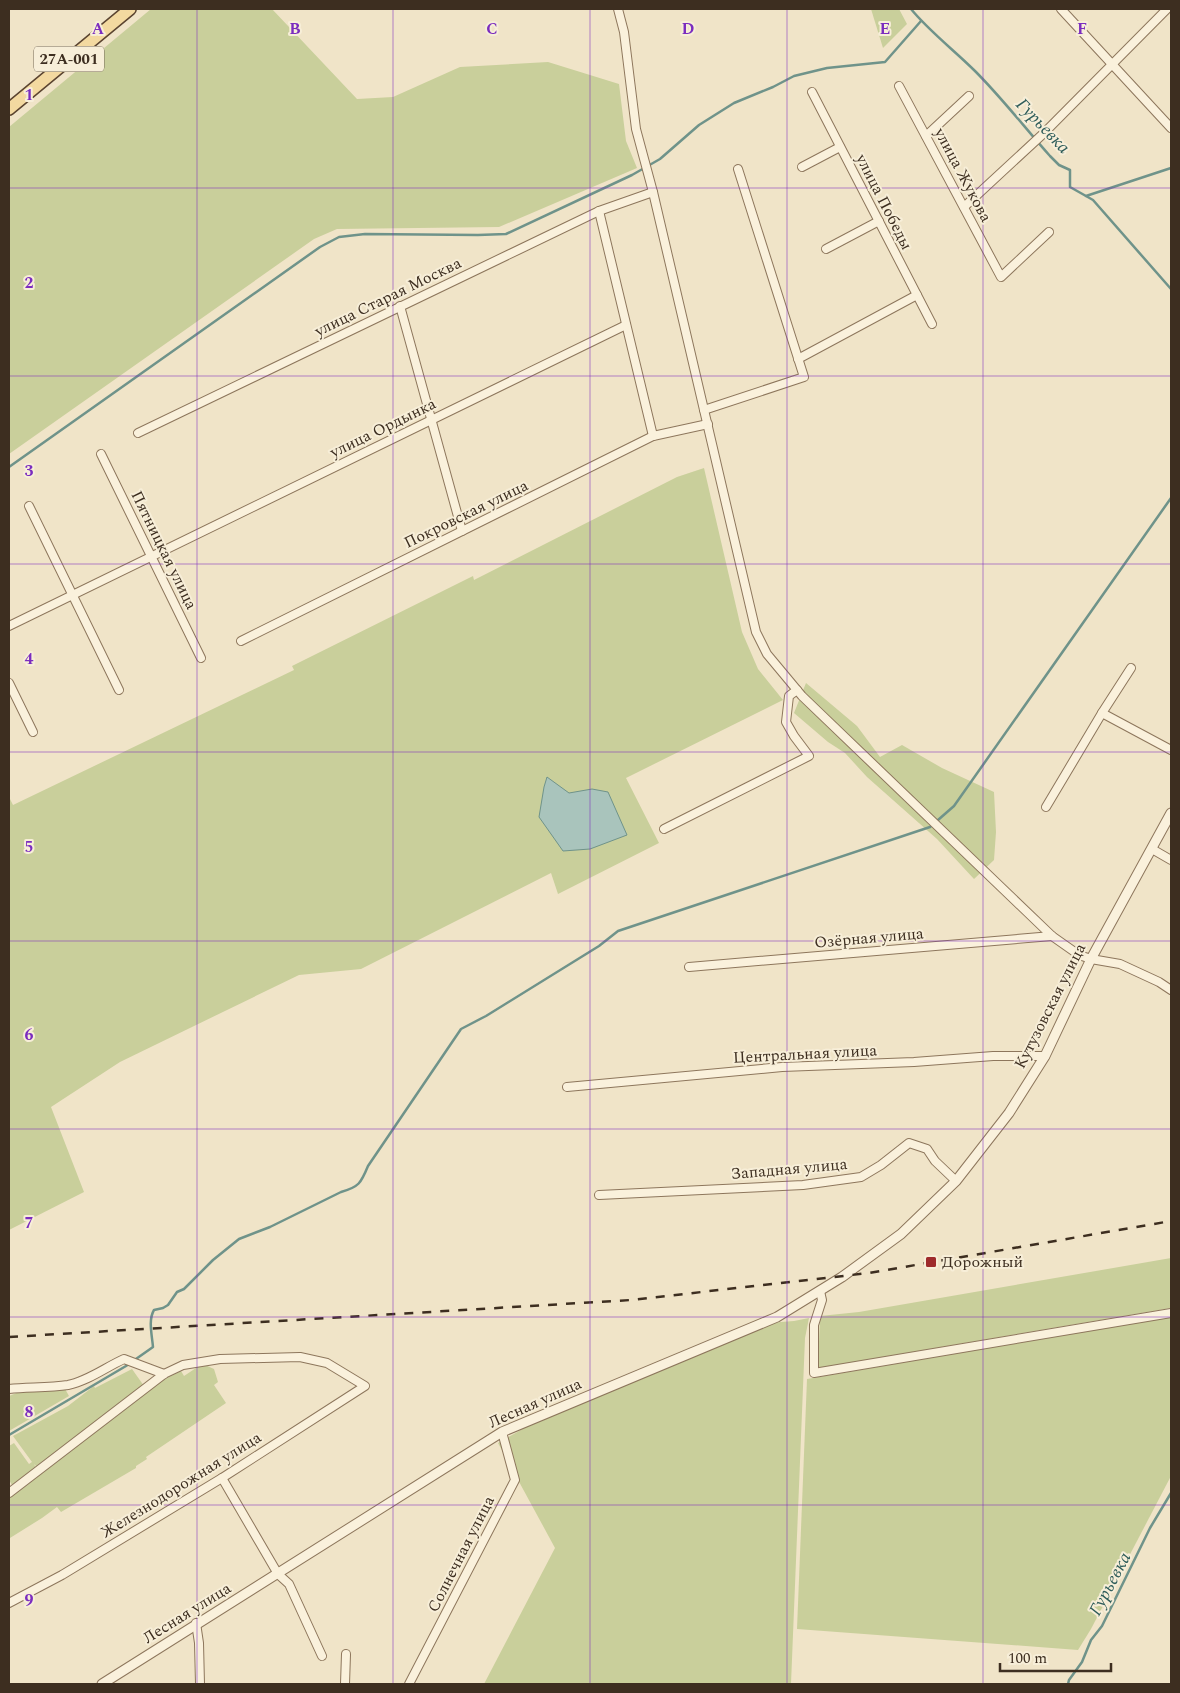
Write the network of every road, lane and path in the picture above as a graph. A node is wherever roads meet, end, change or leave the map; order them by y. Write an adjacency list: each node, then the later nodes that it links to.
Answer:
1 (130, 9): 8 (main road, 27А-001)
2 (618, 9): 14 (street)
3 (1061, 9): 9 (street)
4 (1167, 9): 15 (street)
5 (900, 86): 10 (street, улица Жукова)
6 (812, 92): 11 (street, улица Победы)
7 (969, 96): 10 (street)
8 (9, 109)
9 (1171, 128)
10 (926, 136): 15 (street, улица Жукова)
11 (840, 147): 12 (street); 17 (street, улица Победы)
12 (802, 167)
13 (738, 169): 24 (street)
14 (653, 192): 16 (street, улица Старая Москва); 25 (street)
15 (964, 207): 18 (street, улица Жукова)
16 (599, 211): 21 (street, улица Старая Москва); 23 (street)
17 (879, 221): 19 (street); 20 (street, улица Победы)
18 (1049, 232)
19 (826, 249)
20 (917, 295): 22 (street, улица Победы); 24 (street)
21 (400, 306): 26 (street); 28 (street, улица Старая Москва)
22 (932, 324)
23 (626, 325): 26 (street, улица Ордынка); 29 (street)
24 (798, 358): 25 (street)
25 (704, 410): 27 (street)
26 (430, 420): 32 (street); 33 (street, улица Ордынка)
27 (708, 424): 29 (street, Покровская улица); 41 (street)
28 (138, 433)
29 (653, 436): 32 (street, Покровская улица)
30 (101, 454): 33 (street, Пятницкая улица)
31 (29, 506): 34 (street)
32 (462, 531): 36 (street, Покровская улица)
33 (152, 555): 34 (street, улица Ордынка); 37 (street, Пятницкая улица)
34 (72, 594): 35 (street, улица Ордынка); 40 (street)
35 (9, 626)
36 (241, 641)
37 (201, 658)
38 (1131, 668): 42 (street)
39 (9, 683): 43 (street)
40 (119, 690)
41 (797, 690): 47 (street); 50 (street)
42 (1102, 713): 44 (street); 45 (street)
43 (33, 732)
44 (1171, 750)
45 (1046, 807)
46 (1171, 813): 48 (street, Кутузовская улица)
47 (664, 829)
48 (1152, 850): 49 (street); 51 (street, Кутузовская улица)
49 (1171, 860)
50 (1052, 936): 51 (street); 52 (street, Озёрная улица)
51 (1091, 959): 53 (street); 54 (street, Кутузовская улица)
52 (689, 967)
53 (1171, 990)
54 (1045, 1056): 55 (street, Центральная улица); 56 (street, Кутузовская улица)
55 (567, 1087)
56 (956, 1181): 57 (street, Западная улица); 58 (street, Кутузовская улица)
57 (599, 1195)
58 (936, 1200): 59 (street, Лесная улица)
59 (820, 1291): 60 (street); 63 (street, Лесная улица)
60 (1171, 1313)
61 (164, 1374): 62 (street); 64 (street, Железнодорожная улица); 65 (street)
62 (9, 1389)
63 (502, 1432): 66 (street, Лесная улица); 74 (street, Солнечная улица)
64 (222, 1478): 66 (street); 67 (street, Железнодорожная улица)
65 (9, 1493)
66 (278, 1574): 68 (street, Лесная улица); 70 (street)
67 (9, 1602)
68 (196, 1623): 71 (street, Лесная улица); 72 (street)
69 (346, 1654): 73 (street)
70 (322, 1656)
71 (102, 1684)
72 (200, 1684)
73 (345, 1684)
74 (409, 1684)

